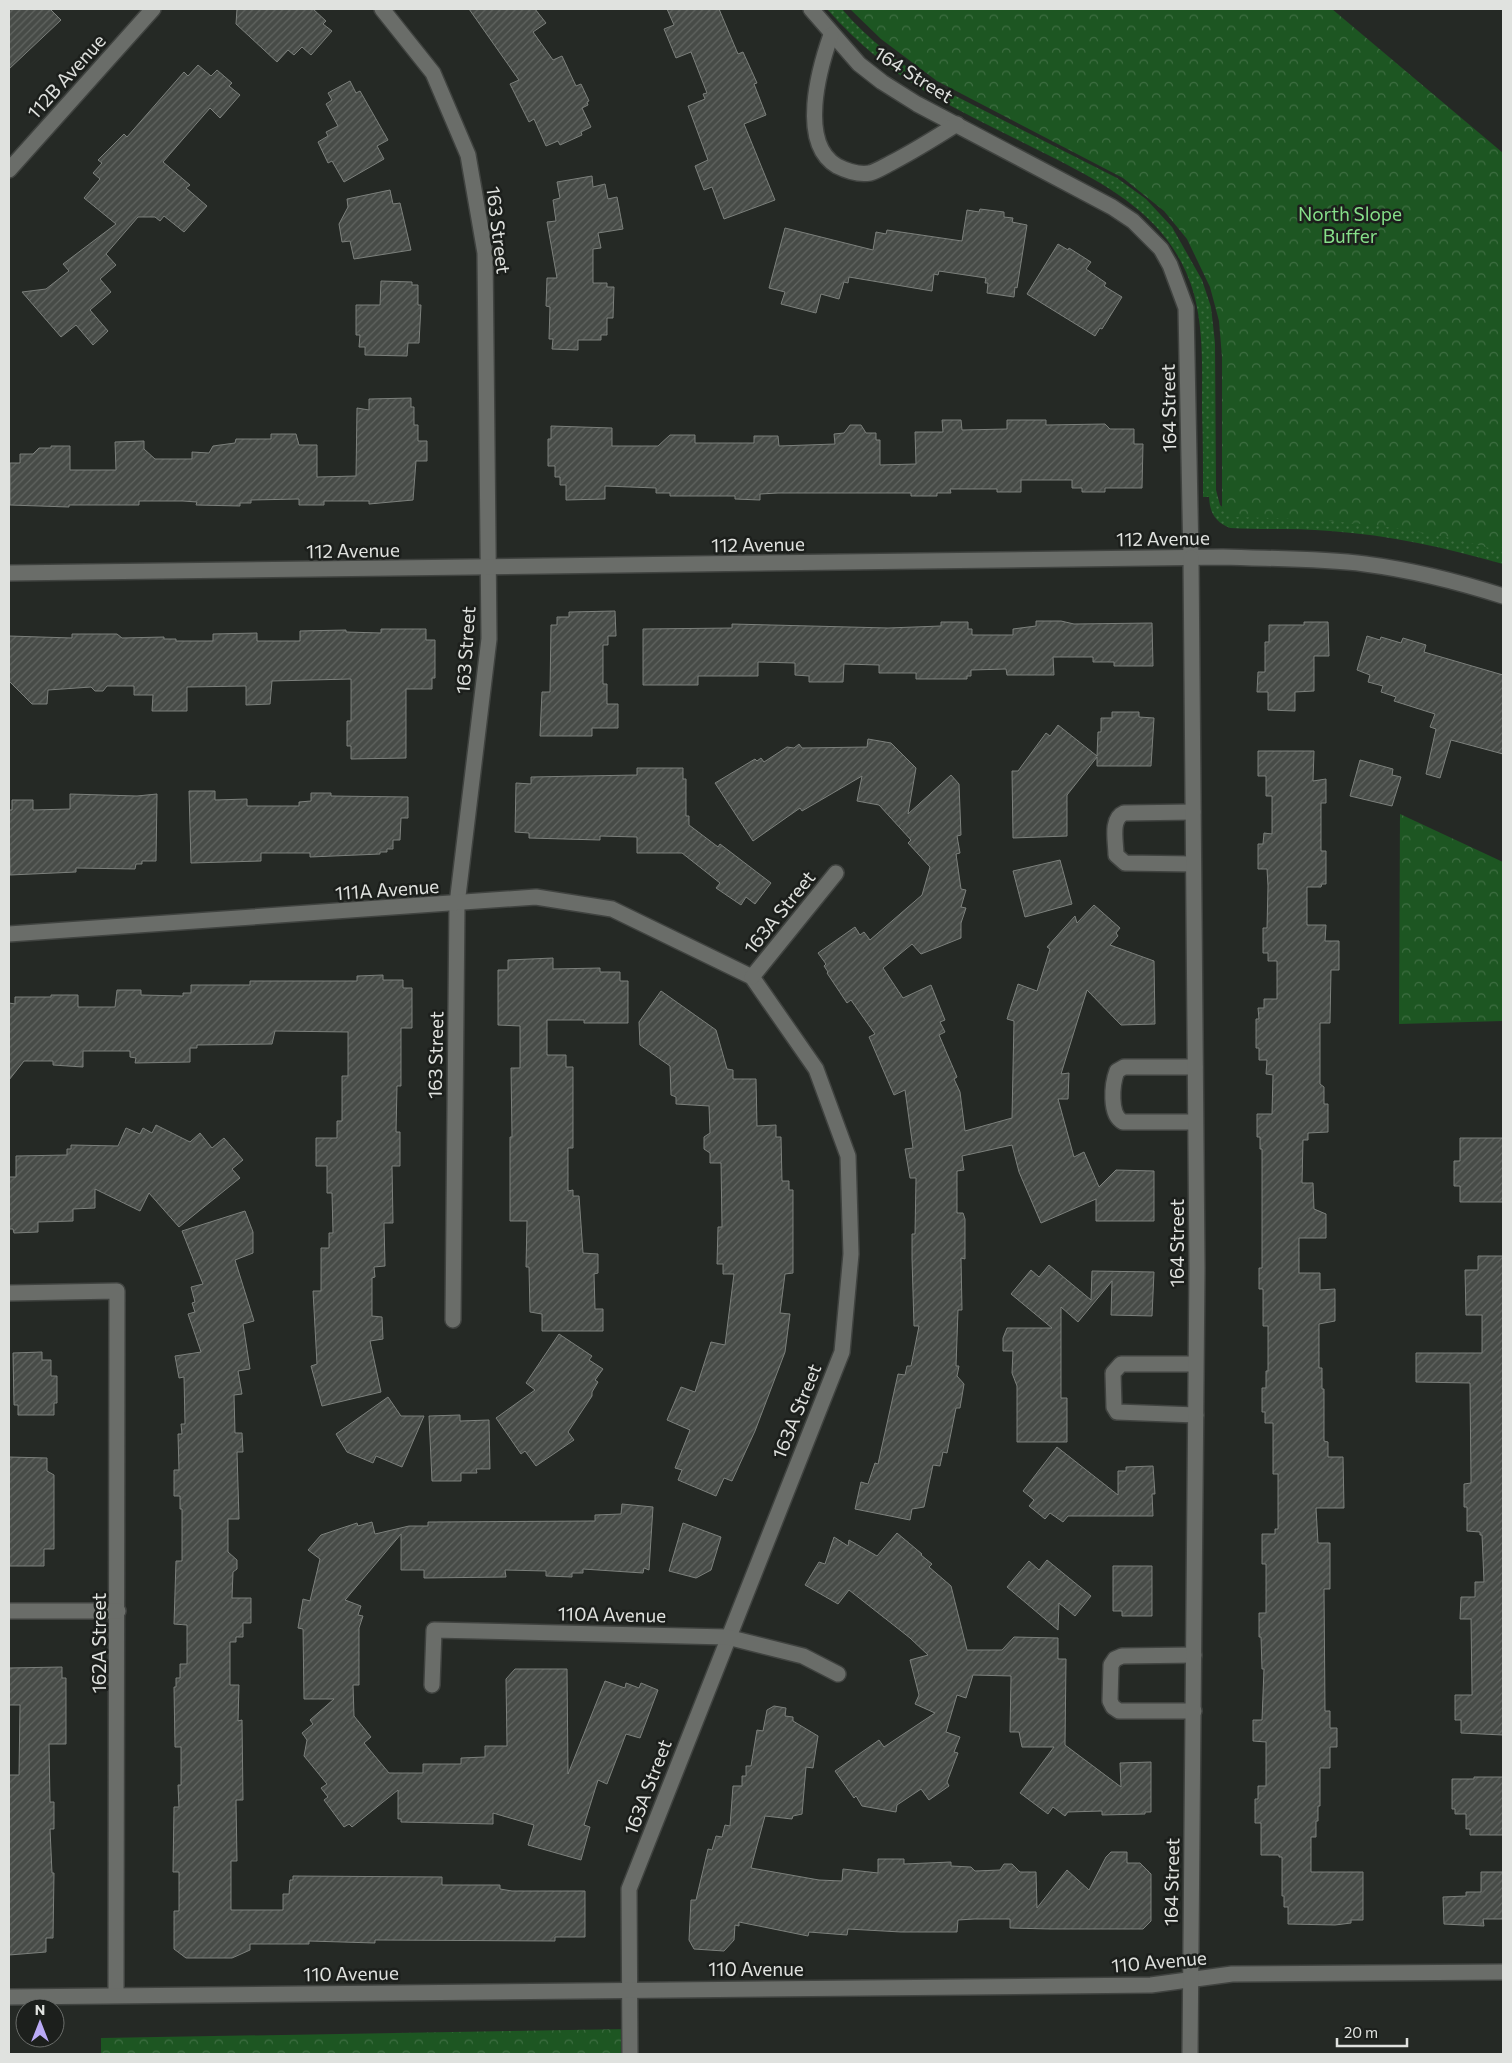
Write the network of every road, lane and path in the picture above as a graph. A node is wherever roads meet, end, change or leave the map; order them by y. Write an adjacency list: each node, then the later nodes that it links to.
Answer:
1 (153, 9): 6 (street, 112B Avenue)
2 (382, 9): 8 (street, 163 Street)
3 (811, 9): 4 (street, 164 Street)
4 (831, 34): 5 (street, 164 Street); 5 (street, 164 Street)
5 (957, 124): 7 (street, 164 Street)
6 (9, 170)
7 (1191, 558): 8 (street, 112 Avenue); 10 (street, 112 Avenue); 11 (street, 164 Street)
8 (487, 568): 9 (street, 112 Avenue); 14 (street, 163 Street)
9 (9, 573)
10 (1503, 596)
11 (1193, 812): 12 (street, 164 Street); 12 (street)
12 (1193, 864): 17 (street, 164 Street)
13 (836, 873): 16 (street, 163A Street)
14 (457, 904): 15 (street, 111A Avenue); 16 (street, 111A Avenue); 20 (street, 163 Street)
15 (9, 934)
16 (752, 977): 25 (street, 163A Street)
17 (1194, 1068): 18 (street, 164 Street); 18 (street)
18 (1195, 1122): 21 (street, 164 Street)
19 (9, 1293): 24 (street, 162A Street)
20 (453, 1320)
21 (1195, 1364): 22 (street, 164 Street); 22 (street)
22 (1196, 1415): 26 (street, 164 Street)
23 (9, 1611): 24 (street)
24 (118, 1611): 33 (street, 162A Street)
25 (727, 1637): 27 (street, 110A Avenue); 28 (street, 110A Avenue); 32 (street, 163A Street)
26 (1194, 1655): 29 (street, 164 Street); 29 (street)
27 (838, 1674)
28 (432, 1685)
29 (1194, 1711): 31 (street, 164 Street)
30 (1503, 1972): 31 (street, 110 Avenue)
31 (1189, 1981): 32 (street, 110 Avenue); 36 (street, 164 Street)
32 (629, 1989): 33 (street, 110 Avenue); 35 (street)
33 (116, 1996): 34 (street, 110 Avenue)
34 (9, 1997)
35 (630, 2054)
36 (1190, 2054)

